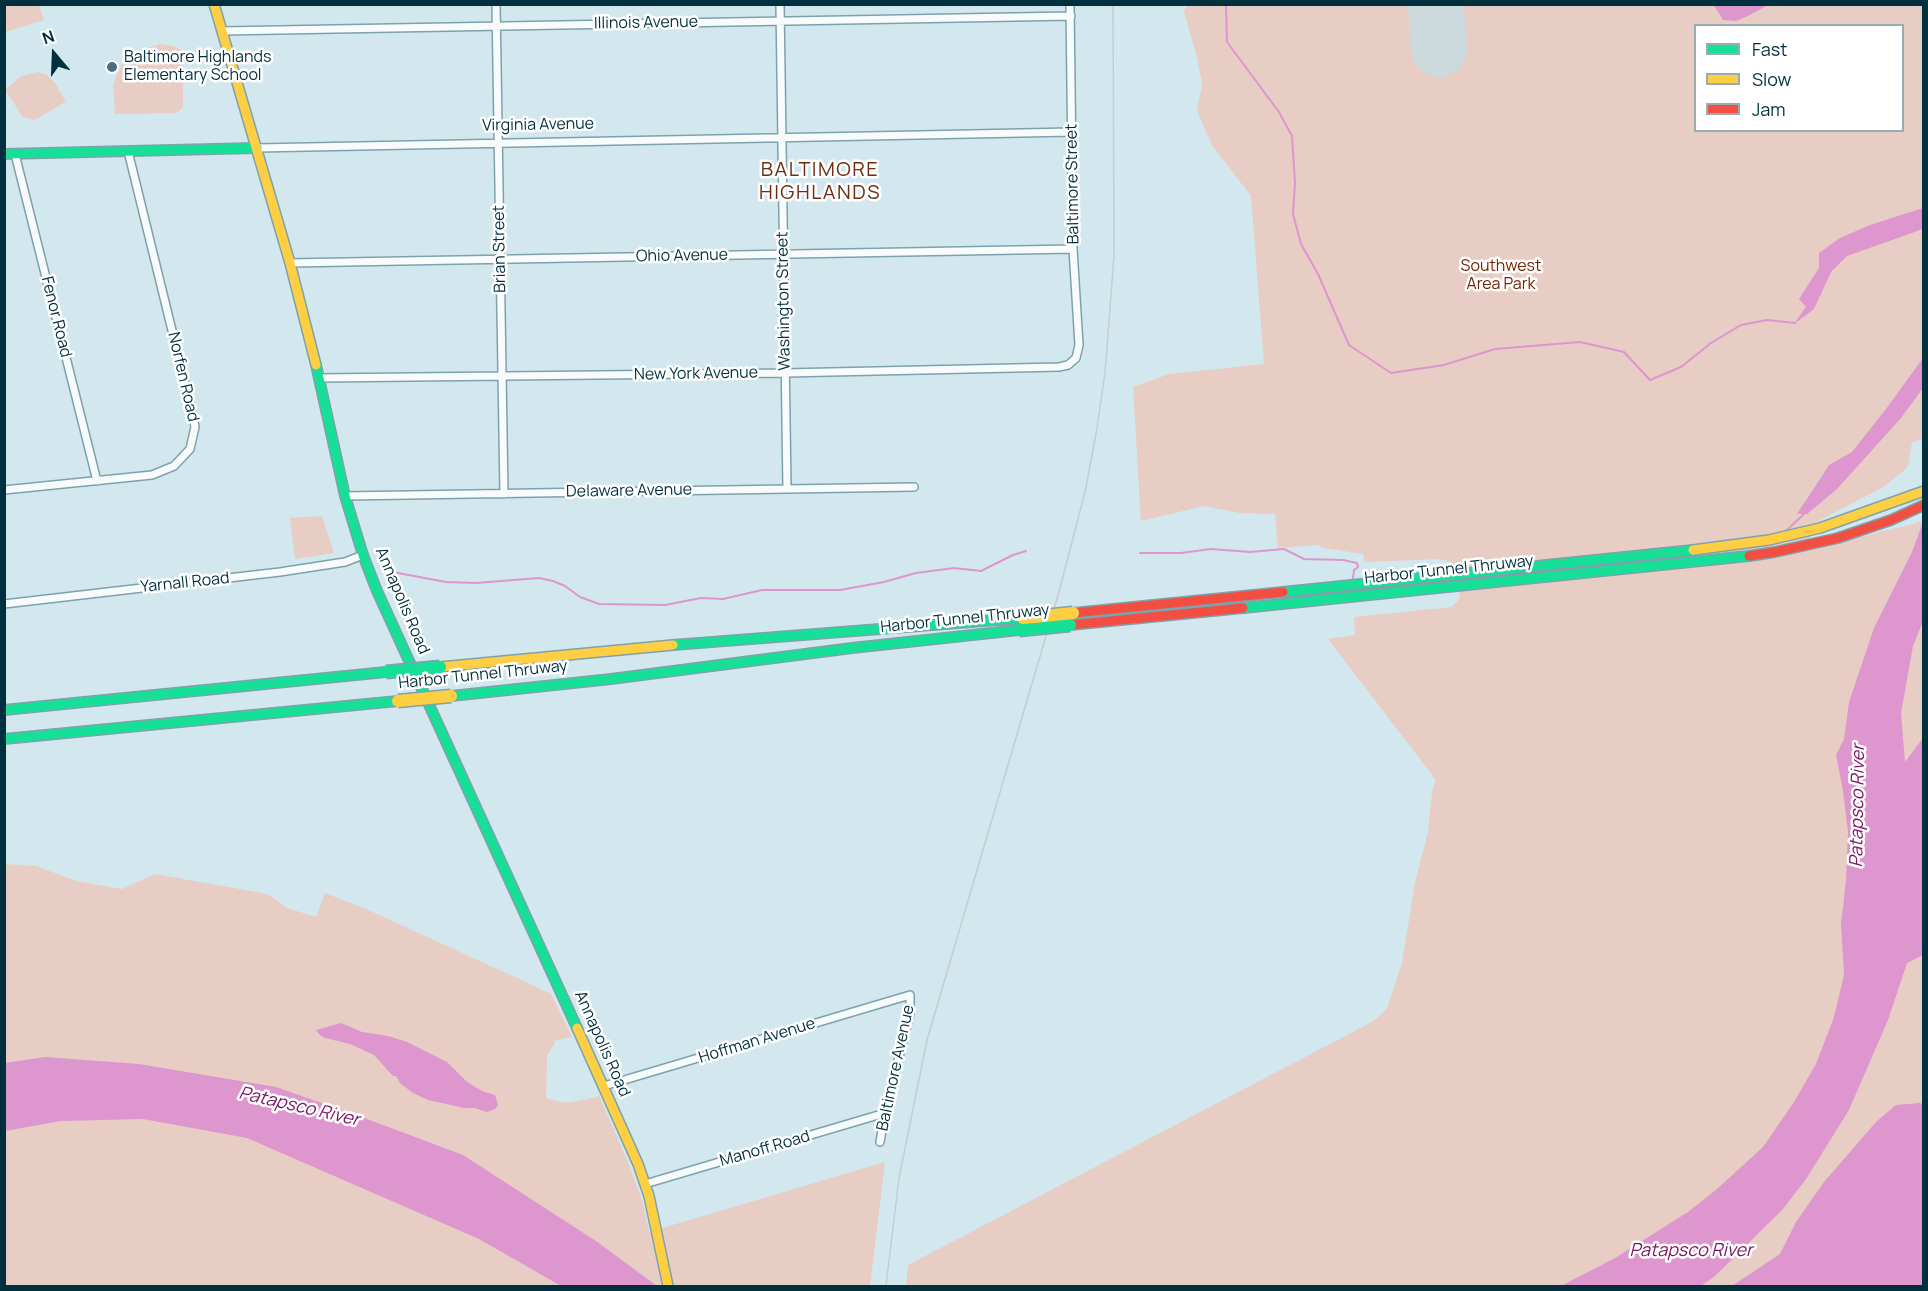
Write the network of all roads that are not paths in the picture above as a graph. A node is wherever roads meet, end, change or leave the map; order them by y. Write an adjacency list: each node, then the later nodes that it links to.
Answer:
1 (214, 4): 8 (main road, Annapolis Road)
2 (496, 4): 7 (street, Brian Street)
3 (780, 4): 6 (street, Washington Street)
4 (1070, 4): 5 (street, Baltimore Street)
5 (1071, 16): 6 (street, Illinois Avenue); 9 (street, Baltimore Street)
6 (780, 21): 7 (street, Illinois Avenue); 10 (street, Washington Street)
7 (497, 26): 8 (street, Illinois Avenue); 11 (street, Brian Street)
8 (222, 30): 12 (main road, Annapolis Road)
9 (1072, 132): 10 (street, Virginia Avenue); 15 (street, Baltimore Street)
10 (782, 137): 11 (street, Virginia Avenue); 16 (street, Washington Street)
11 (498, 142): 12 (street, Virginia Avenue); 17 (street, Brian Street)
12 (257, 148): 13 (main road, Virginia Avenue); 18 (main road, Annapolis Road)
13 (128, 151): 14 (main road, Virginia Avenue); 23 (street, Norfen Road)
14 (10, 154): 23 (street, Fenor Road)
15 (1073, 249): 16 (street, Ohio Avenue); 19 (street, Baltimore Street)
16 (783, 254): 17 (street, Ohio Avenue); 20 (street, Washington Street)
17 (500, 259): 18 (street, Ohio Avenue); 21 (street, Brian Street)
18 (290, 263): 22 (main road, Annapolis Road)
19 (1073, 362): 20 (street, New York Avenue)
20 (785, 373): 21 (street, New York Avenue); 25 (street, Washington Street)
21 (502, 376): 22 (street, New York Avenue); 28 (street, Brian Street)
22 (319, 378): 29 (main road, Annapolis Road)
23 (97, 481): 26 (street, Norfen Road)
24 (914, 486): 25 (street, Delaware Avenue)
25 (787, 489): 28 (street, Delaware Avenue)
26 (4, 490)
27 (1923, 491): 32 (main road, Harbor Tunnel Thruway)
28 (504, 494): 29 (street, Delaware Avenue)
29 (345, 496): 31 (main road, Annapolis Road)
30 (1923, 505): 32 (main road, Harbor Tunnel Thruway)
31 (363, 555): 33 (street, Yarnall Road); 38 (main road, Annapolis Road)
32 (1284, 598): 34 (main road, Harbor Tunnel Thruway, bridge)
33 (4, 604)
34 (1021, 624): 35 (main road, Harbor Tunnel Thruway, bridge); 36 (main road, Harbor Tunnel Thruway, bridge)
35 (4, 710)
36 (4, 739)
37 (910, 995): 38 (street, Hoffman Avenue); 39 (street, Baltimore Avenue)
38 (604, 1086): 41 (main road, Annapolis Road)
39 (885, 1113): 40 (street, Baltimore Avenue); 41 (street, Manoff Road)
40 (880, 1142)
41 (645, 1184): 42 (main road, Annapolis Road)
42 (667, 1282)

